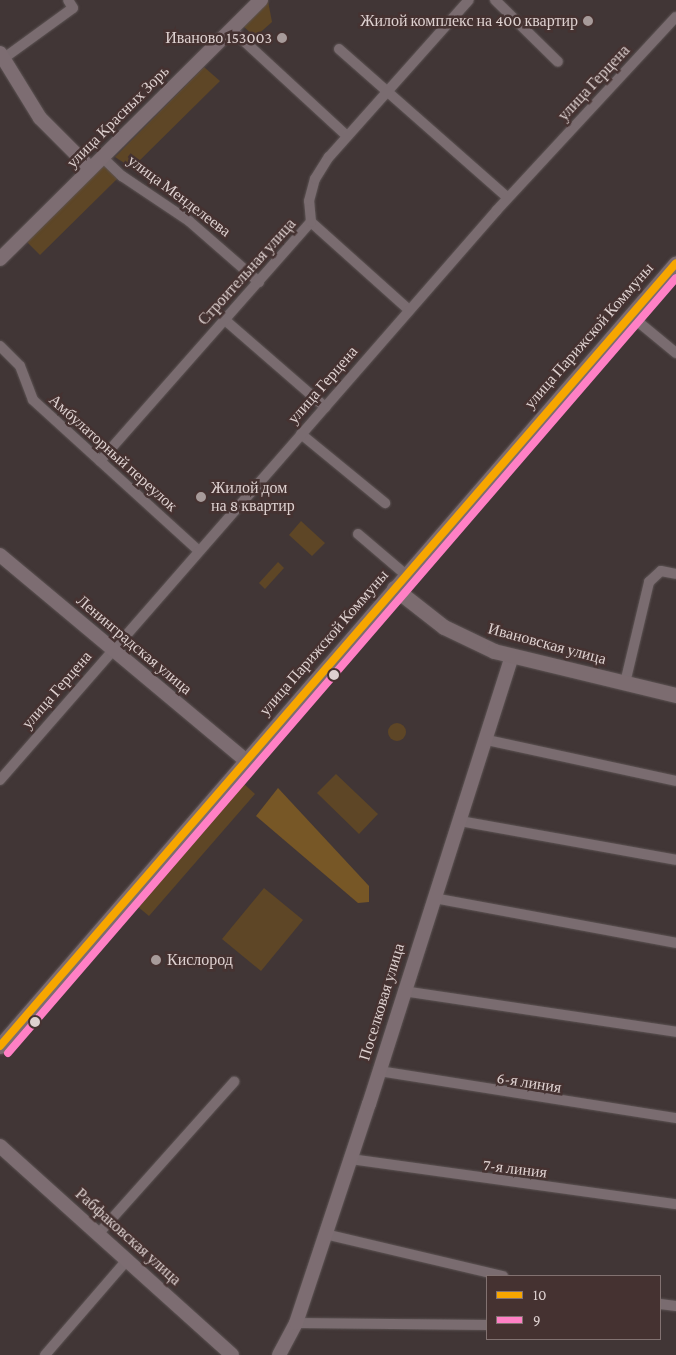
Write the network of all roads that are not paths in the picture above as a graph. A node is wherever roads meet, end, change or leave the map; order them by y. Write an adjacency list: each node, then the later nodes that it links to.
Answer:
1 (260, 0): 6 (street, улица Красных Зорь)
2 (469, 0): 10 (street, Строительная улица)
3 (495, 0): 9 (street)
4 (71, 4): 8 (street)
5 (676, 17): 14 (street, улица Герцена)
6 (231, 29): 11 (street); 12 (street, улица Красных Зорь)
7 (339, 49): 10 (street)
8 (1, 57): 13 (street)
9 (558, 62)
10 (386, 91): 11 (street, Строительная улица); 14 (street)
11 (347, 136): 15 (street, Строительная улица)
12 (102, 157): 13 (street, улица Красных Зорь); 18 (street, улица Менделеева)
13 (90, 168): 16 (street, улица Красных Зорь)
14 (508, 198): 19 (street, улица Герцена)
15 (311, 222): 18 (street, Строительная улица); 19 (street)
16 (0, 258)
17 (676, 263): 20 (main road, улица Парижской Коммуны)
18 (259, 282): 21 (street, Строительная улица)
19 (409, 310): 24 (street, улица Герцена)
20 (630, 315): 23 (street); 31 (main road, улица Парижской Коммуны)
21 (224, 320): 24 (street); 26 (street, Строительная улица)
22 (0, 346): 26 (street, Амбулаторный переулок)
23 (676, 353)
24 (325, 407): 25 (street, улица Герцена)
25 (301, 434): 27 (street); 29 (street, улица Герцена)
26 (100, 461): 29 (street, Амбулаторный переулок)
27 (385, 503)
28 (358, 534): 31 (street)
29 (199, 551): 34 (street, улица Герцена)
30 (0, 555): 34 (street, Ленинградская улица)
31 (406, 574): 33 (main road, улица Парижской Коммуны)
32 (676, 574): 36 (street)
33 (394, 588): 35 (main road, Ивановская улица); 39 (main road, улица Парижской Коммуны)
34 (112, 649): 39 (street, Ленинградская улица); 40 (street, улица Герцена)
35 (512, 657): 36 (main road, Ивановская улица); 38 (street, Поселковая улица)
36 (625, 683): 37 (main road, Ивановская улица)
37 (676, 695)
38 (487, 740): 41 (street); 42 (street, Поселковая улица)
39 (246, 761): 48 (main road, улица Парижской Коммуны)
40 (0, 780)
41 (676, 781)
42 (460, 821): 43 (street); 44 (street, Поселковая улица)
43 (676, 860)
44 (434, 898): 45 (street); 46 (street, Поселковая улица)
45 (676, 943)
46 (403, 991): 47 (street); 49 (street, Поселковая улица)
47 (676, 1032)
48 (0, 1046)
49 (379, 1071): 51 (street, 6-я линия); 53 (street, Поселковая улица)
50 (234, 1082): 55 (street)
51 (676, 1118)
52 (0, 1146): 55 (street, Рабфаковская улица)
53 (350, 1159): 54 (street, 7-я линия); 56 (street, Поселковая улица)
54 (676, 1204)
55 (99, 1233): 57 (street, Рабфаковская улица)
56 (325, 1234): 58 (street); 61 (street, Поселковая улица)
57 (128, 1259): 63 (street, Рабфаковская улица); 64 (street)
58 (499, 1275)
59 (661, 1304): 60 (street)
60 (676, 1306)
61 (296, 1323): 62 (street); 65 (street, Поселковая улица)
62 (486, 1325)
63 (226, 1353)
64 (44, 1355)
65 (279, 1355)

